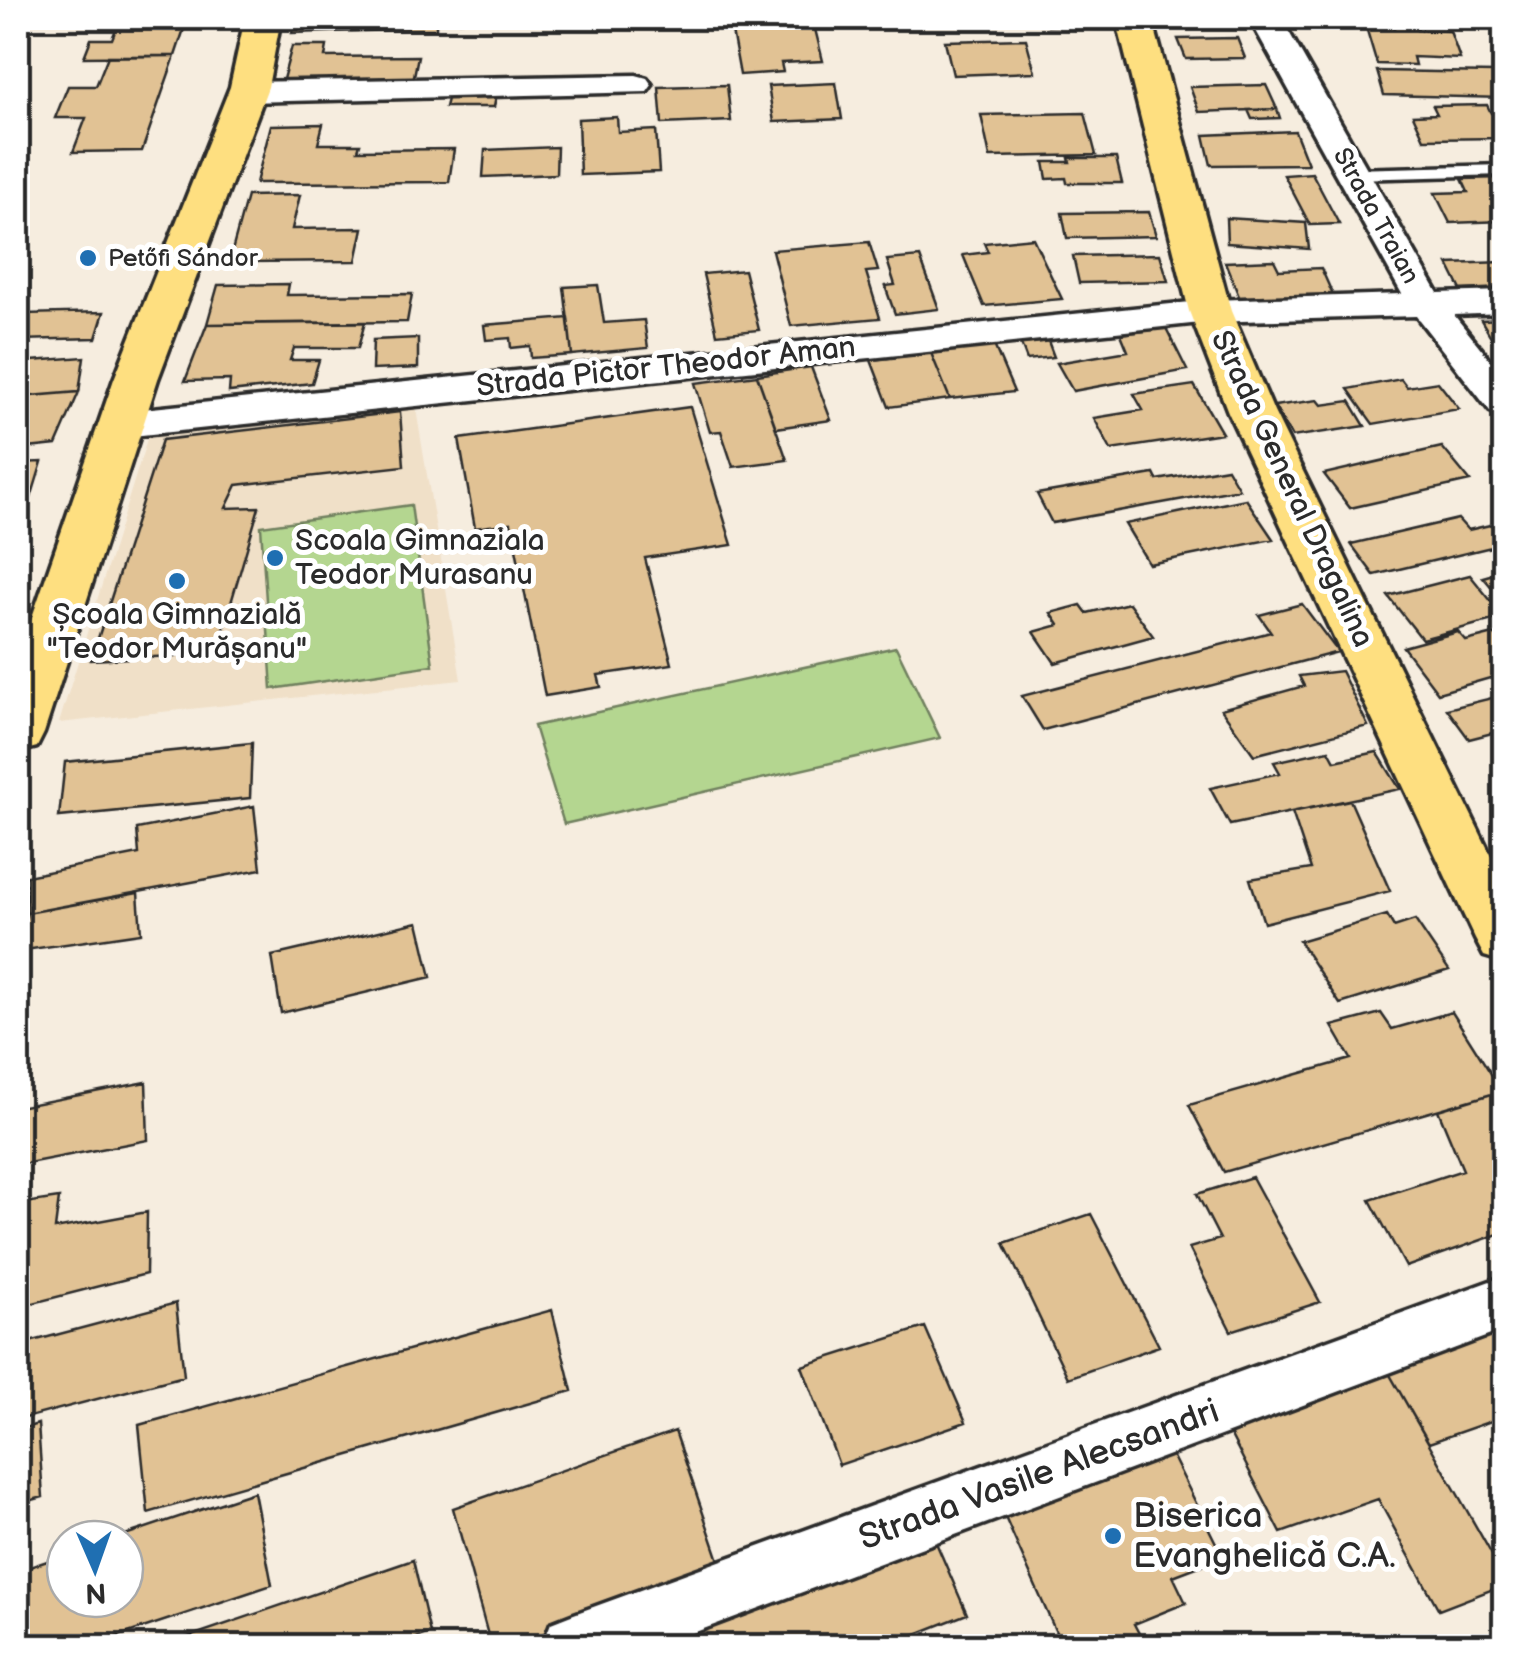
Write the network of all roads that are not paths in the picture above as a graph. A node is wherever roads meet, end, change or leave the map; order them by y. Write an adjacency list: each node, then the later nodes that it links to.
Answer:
1 (263, 18): 5 (main road)
2 (1134, 18): 10 (main road, Strada General Dragalina)
3 (1265, 18): 7 (street, Strada Traian)
4 (636, 85): 5 (street)
5 (247, 92): 12 (main road)
6 (1504, 170): 7 (lane)
7 (1352, 174): 9 (street, Strada Traian)
8 (1504, 302): 9 (street)
9 (1425, 303): 10 (street, Strada Pictor Theodor Aman); 11 (street, Strada Traian)
10 (1210, 310): 12 (street, Strada Pictor Theodor Aman); 14 (main road, Strada General Dragalina)
11 (1504, 402)
12 (122, 424): 13 (main road)
13 (18, 733)
14 (1504, 939)
15 (1504, 1302): 16 (street, Strada Vasile Alecsandri)
16 (574, 1646)

